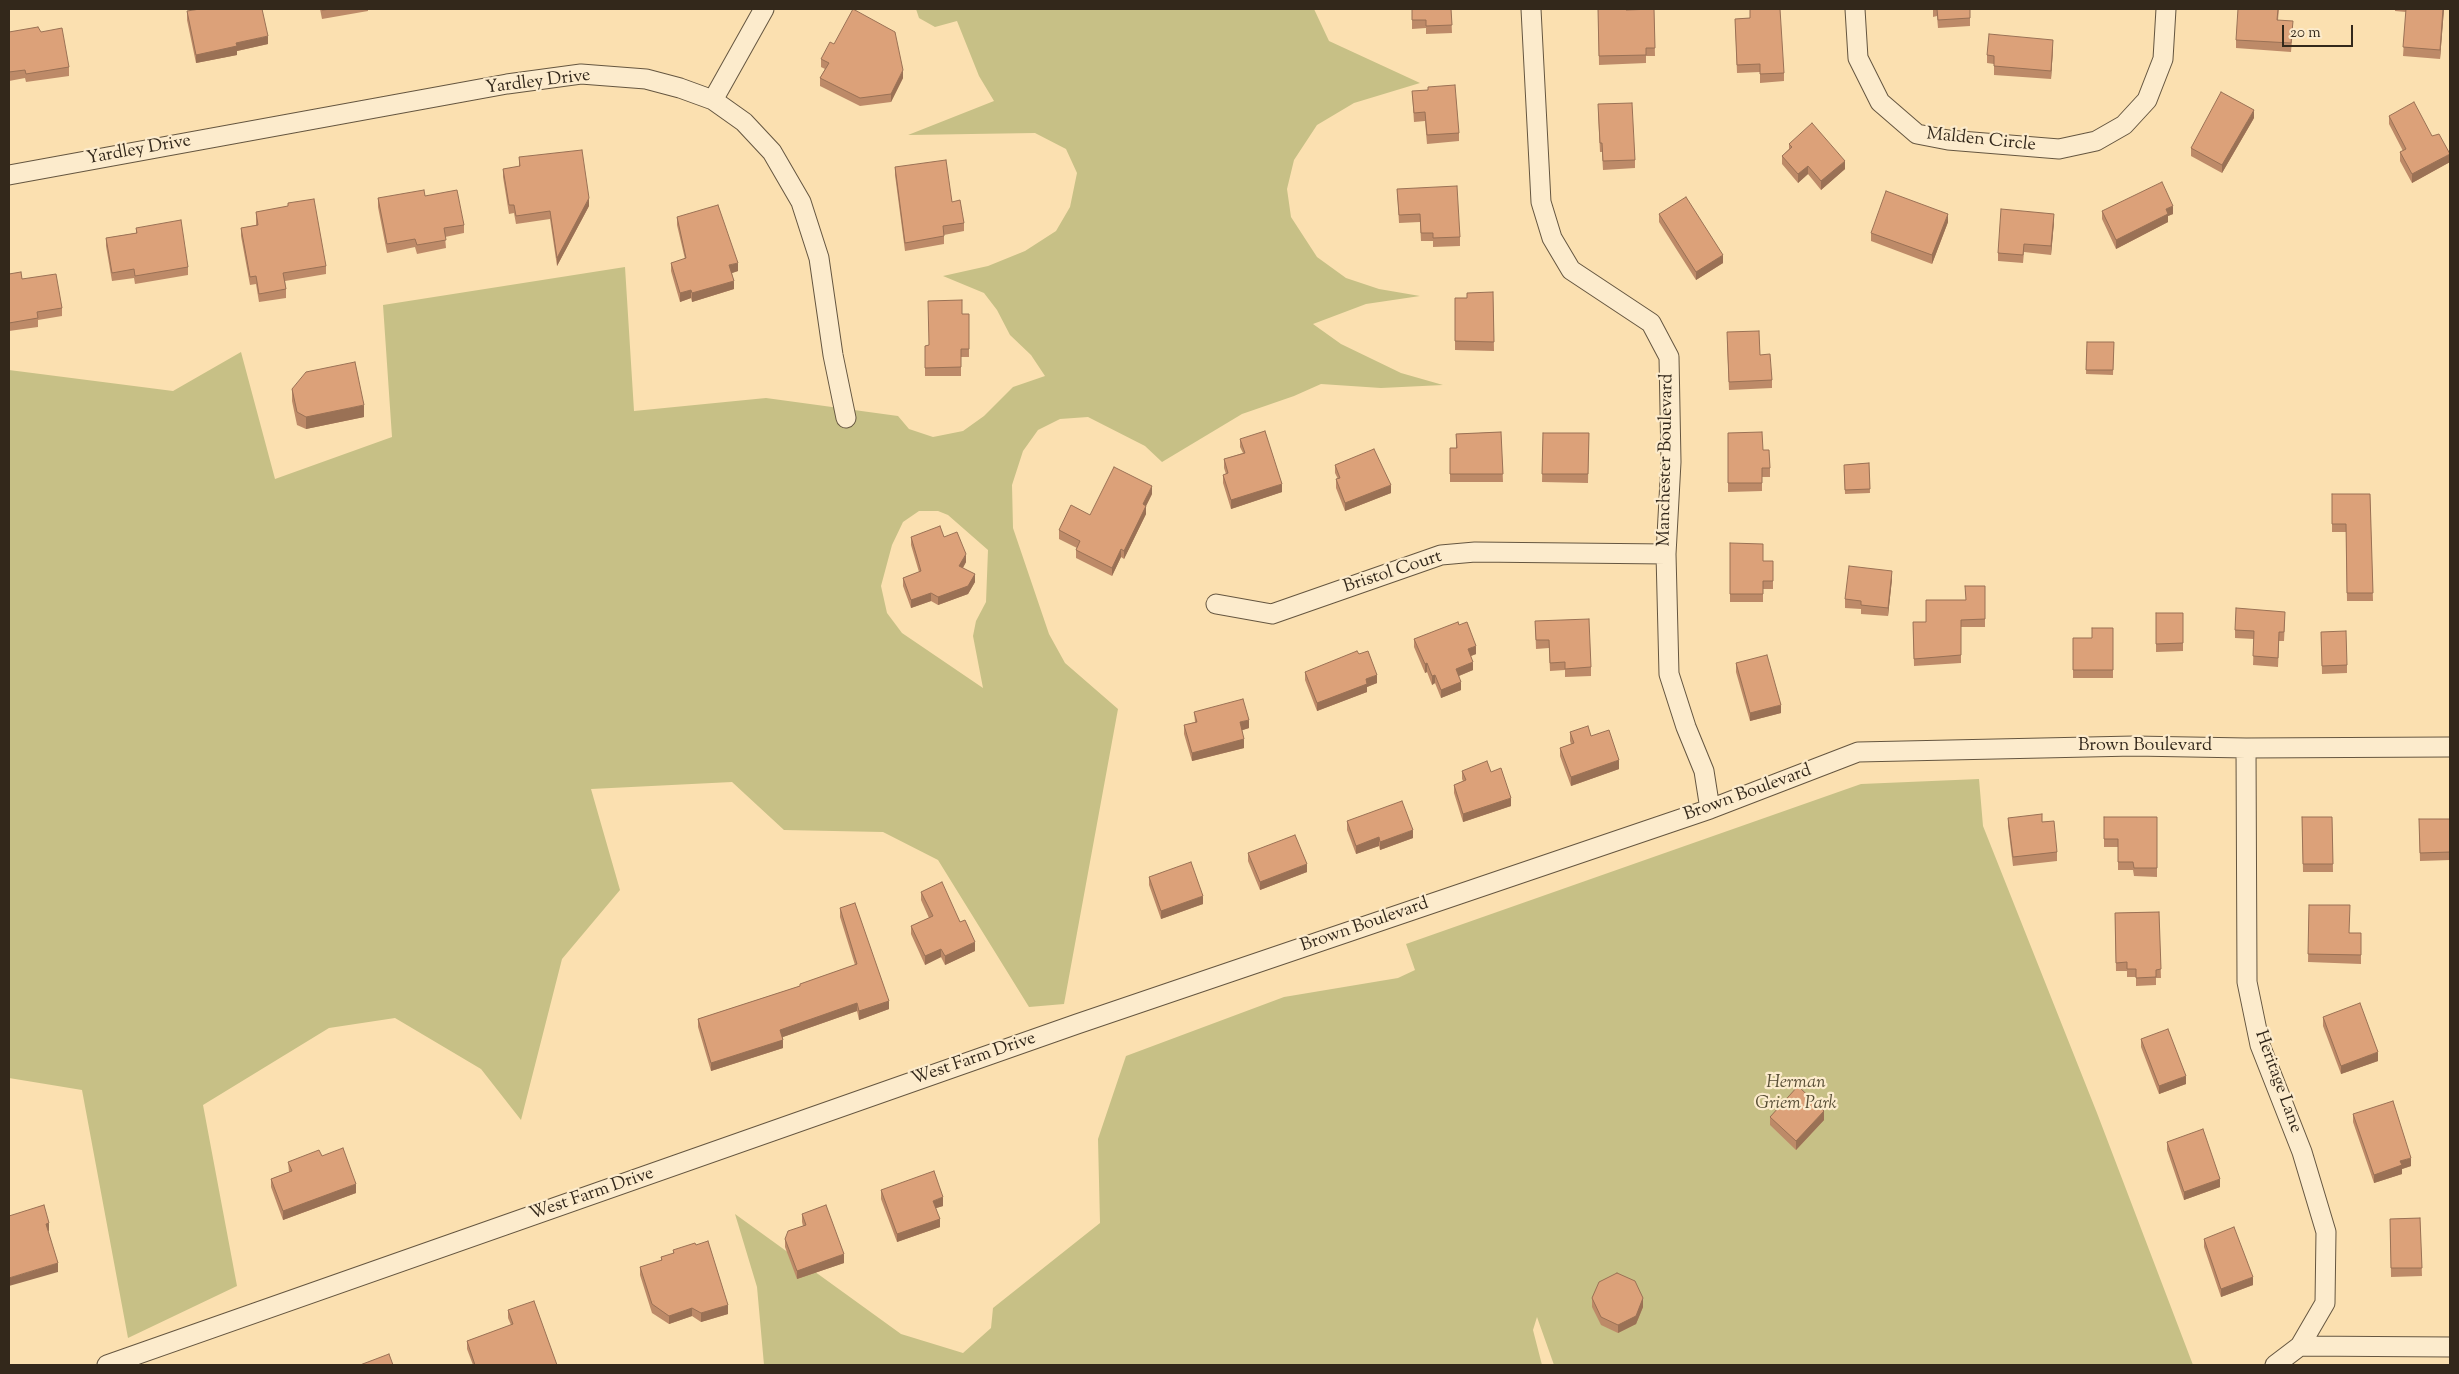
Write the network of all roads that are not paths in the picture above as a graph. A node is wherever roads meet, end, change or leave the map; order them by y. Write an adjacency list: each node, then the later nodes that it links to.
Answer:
1 (764, 9): 5 (street)
2 (1532, 9): 8 (street, Manchester Boulevard)
3 (1855, 9): 4 (street, Malden Circle)
4 (2166, 9)
5 (713, 100): 6 (street, Yardley Drive); 7 (street, Yardley Drive)
6 (9, 175)
7 (846, 418)
8 (1666, 554): 9 (street, Bristol Court); 12 (street, Manchester Boulevard)
9 (1216, 604)
10 (2450, 747): 11 (street, Brown Boulevard)
11 (2246, 748): 12 (street, Brown Boulevard); 14 (street, Heritage Lane)
12 (1710, 809): 13 (street, Brown Boulevard)
13 (1077, 1024): 16 (street, West Farm Drive)
14 (2300, 1346): 15 (street); 17 (street)
15 (2450, 1347)
16 (107, 1365)
17 (2275, 1365)

